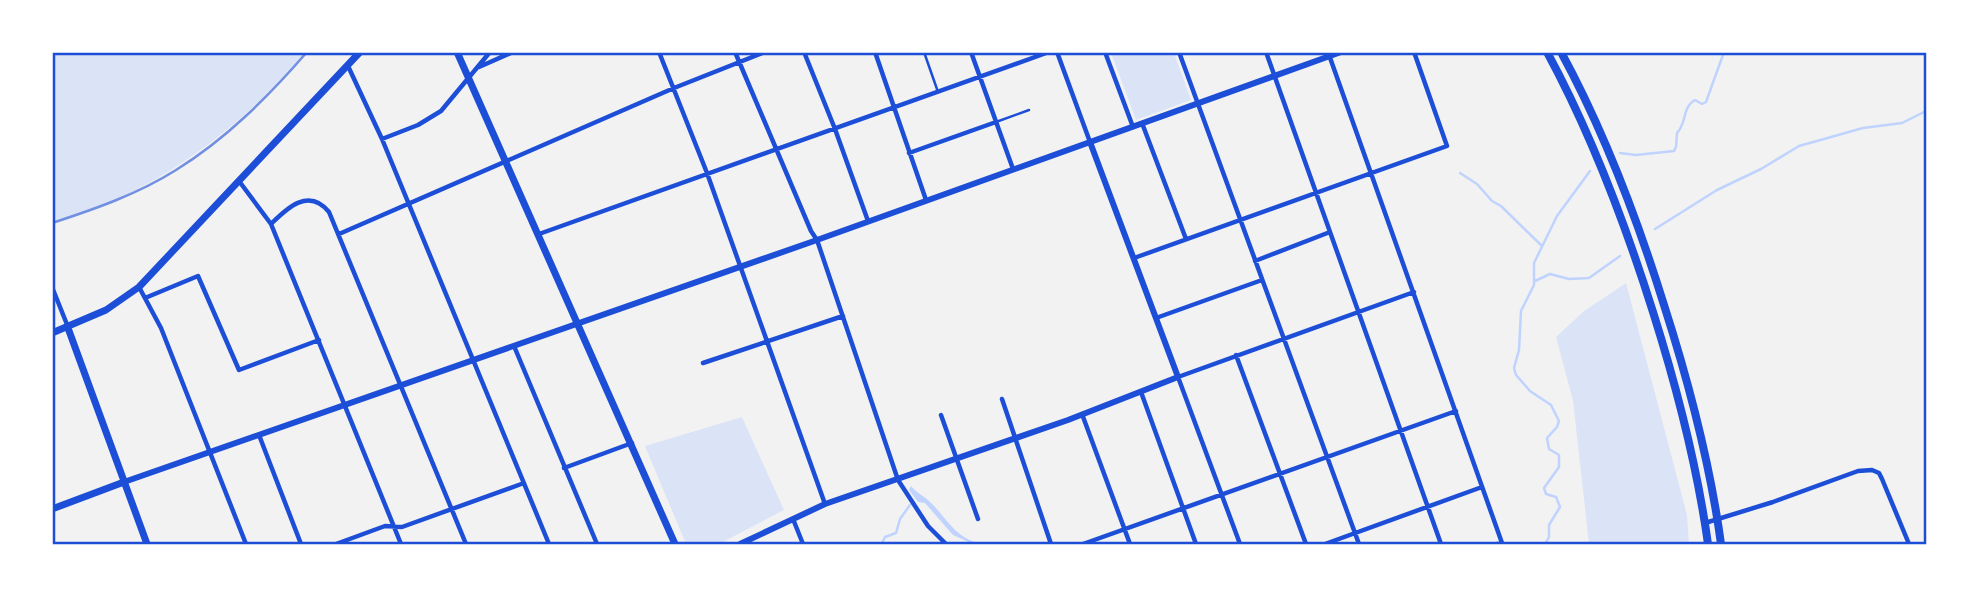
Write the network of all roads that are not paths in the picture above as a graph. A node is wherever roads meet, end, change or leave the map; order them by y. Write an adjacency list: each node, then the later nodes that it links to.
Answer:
1 (360, 52): 23 (main road)
2 (457, 52): 27 (main road)
3 (490, 52): 24 (street)
4 (513, 52): 24 (street)
5 (659, 52): 28 (street)
6 (735, 52): 22 (street)
7 (765, 52): 22 (street)
8 (804, 52): 36 (street)
9 (875, 52): 31 (street)
10 (924, 52): 29 (lane)
11 (971, 52): 26 (street)
12 (1049, 52): 26 (street)
13 (1057, 52): 38 (street)
14 (1105, 52): 35 (street)
15 (1180, 52): 30 (street)
16 (1266, 52): 25 (street)
17 (1341, 52): 21 (street)
18 (1414, 52): 44 (street)
19 (1547, 52): 108 (highway)
20 (1561, 52): 107 (highway)
21 (1328, 55): 25 (street); 44 (street)
22 (740, 62): 28 (street); 39 (street)
23 (348, 66): 37 (street); 45 (main road)
24 (478, 68): 27 (street)
25 (1274, 76): 30 (street); 46 (street)
26 (980, 77): 29 (street); 33 (street)
27 (469, 78): 37 (street); 41 (main road)
28 (674, 88): 41 (street); 43 (street)
29 (938, 92): 31 (street)
30 (1198, 104): 34 (street); 50 (street)
31 (894, 108): 36 (street); 40 (street)
32 (1029, 110): 33 (lane)
33 (996, 122): 40 (street); 42 (street)
34 (1142, 123): 35 (street); 55 (street)
35 (1133, 127): 38 (street)
36 (835, 129): 39 (street); 49 (street)
37 (382, 139): 48 (street)
38 (1090, 142): 42 (street); 57 (street)
39 (778, 148): 43 (street); 56 (street)
40 (909, 153): 47 (street)
41 (505, 162): 48 (street); 54 (main road)
42 (1013, 169): 47 (street)
43 (707, 173): 54 (street); 59 (street)
44 (1372, 173): 46 (street); 63 (street)
45 (239, 180): 51 (street); 61 (main road)
46 (1316, 193): 50 (street); 52 (street)
47 (926, 200): 49 (street)
48 (408, 205): 53 (street); 76 (street)
49 (868, 221): 56 (street)
50 (1241, 221): 55 (street); 58 (street)
51 (271, 224): 53 (street); 72 (street)
52 (1330, 232): 58 (street); 65 (street)
53 (339, 234): 79 (street)
54 (539, 234): 68 (main road)
55 (1186, 239): 57 (street)
56 (817, 240): 59 (street); 66 (street)
57 (1134, 258): 67 (street)
58 (1255, 261): 60 (street)
59 (740, 266): 68 (street); 73 (street)
60 (1262, 280): 67 (street); 71 (street)
61 (139, 287): 64 (street); 69 (main road)
62 (52, 288): 69 (street)
63 (1414, 292): 65 (street); 83 (street)
64 (145, 298): 72 (street); 90 (street)
65 (1358, 312): 71 (street); 86 (street)
66 (843, 316): 73 (street); 95 (street)
67 (1156, 318): 78 (street)
68 (579, 324): 74 (street); 89 (main road)
69 (68, 328): 70 (main road); 96 (main road)
70 (52, 333)
71 (1284, 339): 75 (street); 91 (street)
72 (319, 340): 82 (street)
73 (768, 341): 77 (street); 100 (street)
74 (514, 346): 76 (street); 93 (street)
75 (1236, 355): 78 (street); 94 (street)
76 (472, 361): 79 (street); 97 (street)
77 (704, 363)
78 (1178, 377): 80 (street); 99 (street)
79 (401, 386): 82 (street); 104 (street)
80 (1141, 392): 84 (street); 101 (street)
81 (1002, 399): 88 (street)
82 (344, 405): 87 (street); 109 (street)
83 (1456, 411): 86 (street); 98 (street)
84 (1082, 414): 88 (street); 110 (street)
85 (941, 415): 92 (street)
86 (1401, 431): 91 (street); 102 (street)
87 (259, 435): 90 (street); 115 (street)
88 (1015, 439): 92 (street); 125 (street)
89 (632, 443): 93 (street); 121 (main road)
90 (211, 452): 96 (street); 114 (street)
91 (1327, 457): 94 (street); 111 (street)
92 (956, 459): 95 (street); 106 (street)
93 (564, 468): 120 (street)
94 (1280, 474): 99 (street); 130 (street)
95 (898, 480): 100 (street); 124 (street)
96 (124, 482): 103 (main road); 113 (main road)
97 (524, 483): 104 (street); 119 (street)
98 (1482, 487): 102 (street); 112 (street)
99 (1222, 494): 101 (street); 129 (street)
100 (825, 504): 105 (street)
101 (1183, 508): 110 (street); 128 (street)
102 (1428, 508): 111 (street); 133 (street)
103 (52, 509)
104 (451, 509): 109 (street); 118 (street)
105 (792, 518): 122 (street); 123 (street)
106 (978, 519)
107 (1718, 520): 108 (street); 135 (highway); 136 (street)
108 (1705, 523): 134 (highway)
109 (393, 526): 116 (street); 117 (street)
110 (1125, 530): 126 (street); 127 (street)
111 (1355, 534): 131 (street); 132 (street)
112 (1500, 543)
113 (147, 544)
114 (246, 544)
115 (301, 544)
116 (336, 544)
117 (401, 544)
118 (466, 544)
119 (549, 544)
120 (597, 544)
121 (676, 544)
122 (740, 544)
123 (803, 544)
124 (946, 544)
125 (1051, 544)
126 (1083, 544)
127 (1130, 544)
128 (1196, 544)
129 (1240, 544)
130 (1306, 544)
131 (1325, 544)
132 (1359, 544)
133 (1441, 544)
134 (1708, 544)
135 (1721, 544)
136 (1909, 544)

